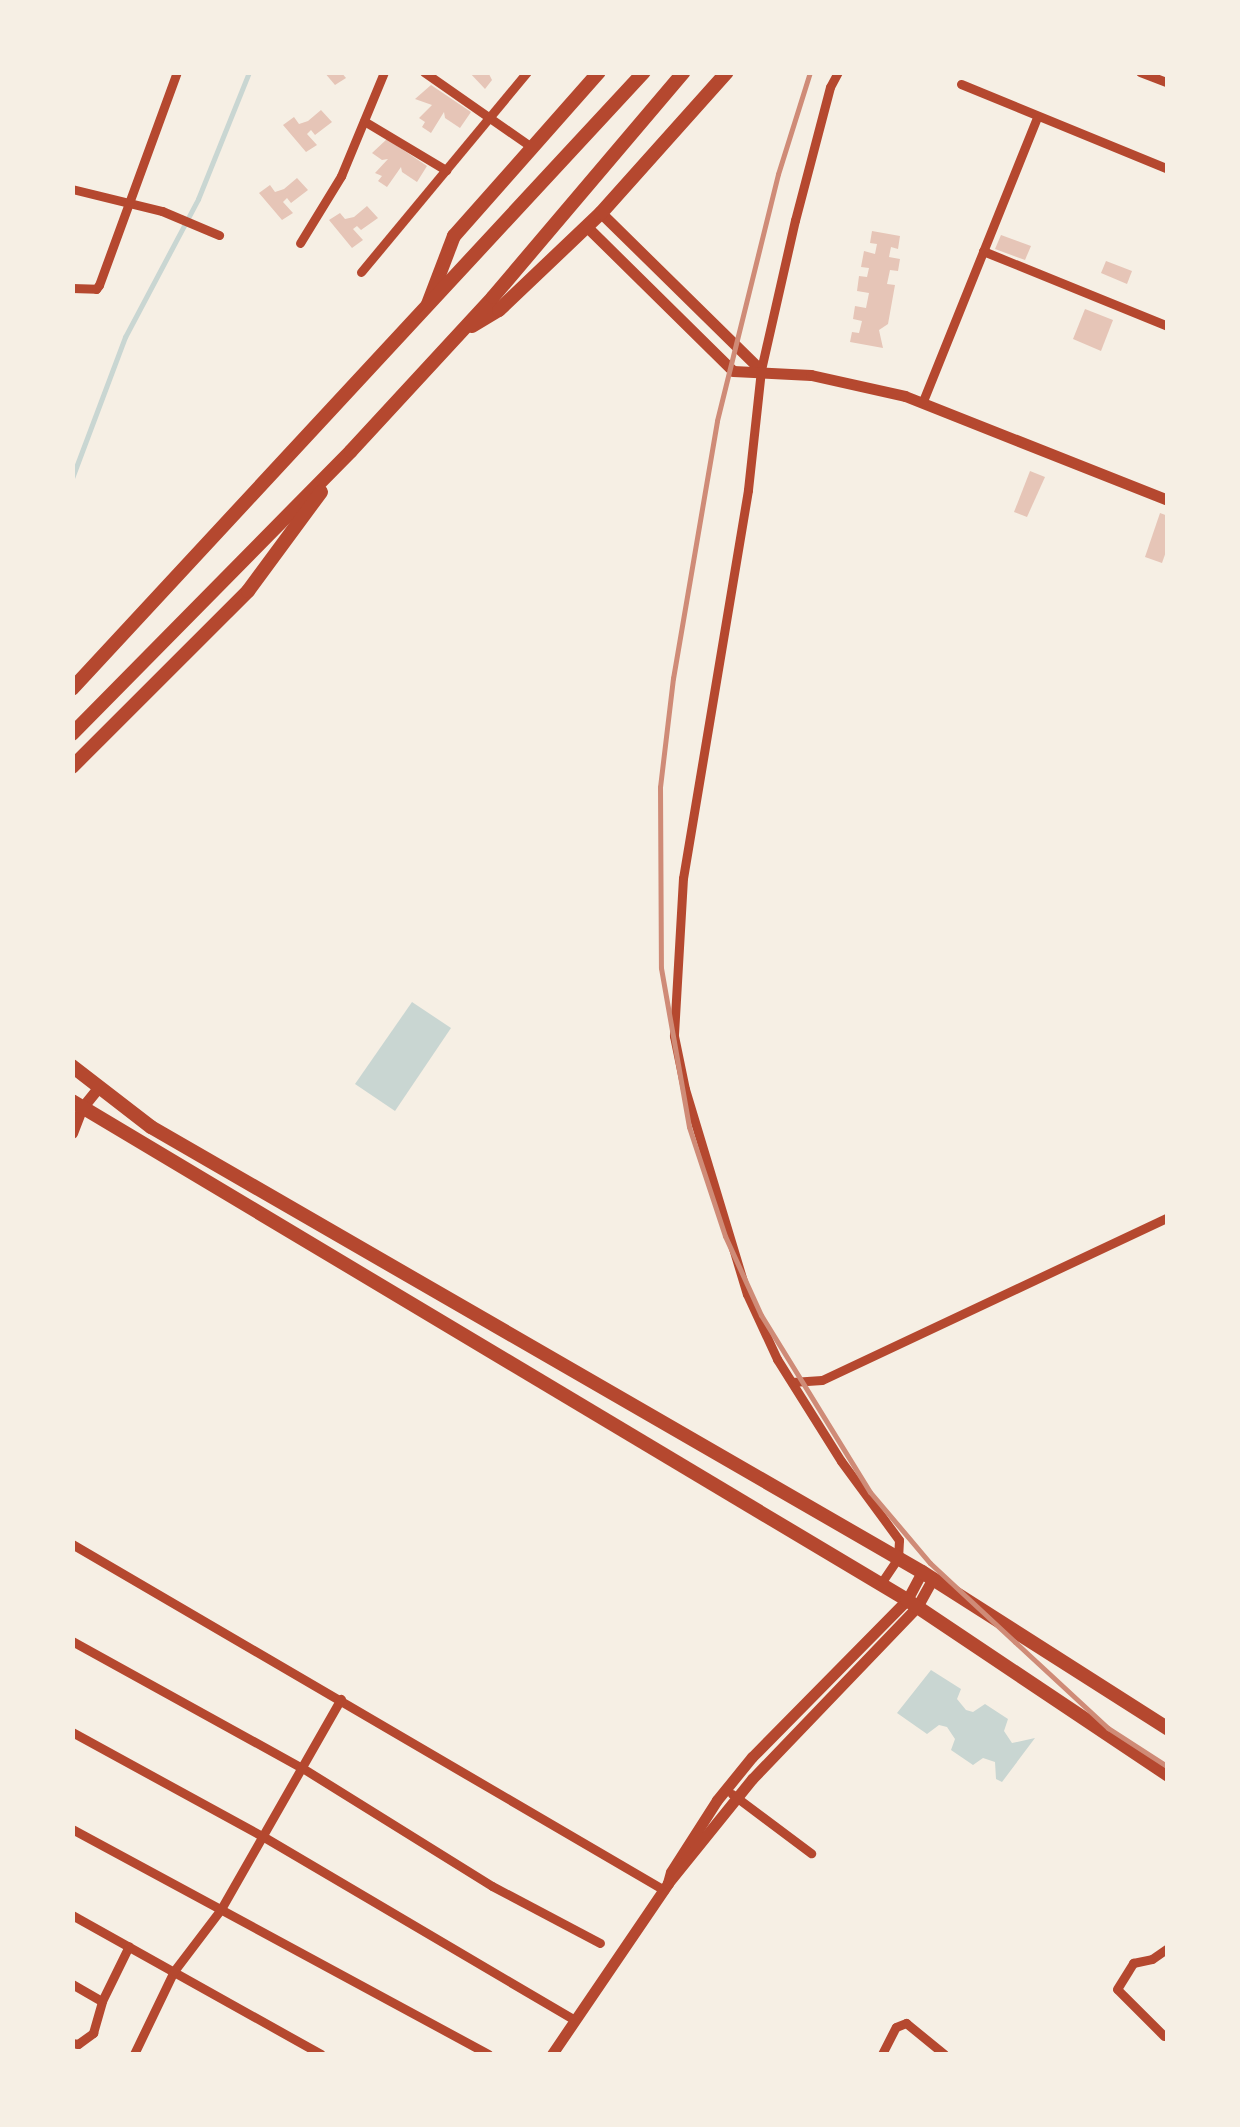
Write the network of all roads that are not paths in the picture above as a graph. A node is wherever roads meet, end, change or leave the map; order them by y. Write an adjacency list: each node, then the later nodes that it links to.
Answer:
1 (177, 72): 20 (street)
2 (384, 72): 15 (street)
3 (424, 72): 13 (street)
4 (527, 72): 13 (street)
5 (600, 72): 16 (main road)
6 (644, 72): 28 (main road)
7 (684, 72): 30 (main road)
8 (838, 72): 31 (street)
9 (1140, 72): 12 (street)
10 (726, 73): 21 (main road)
11 (961, 84): 14 (street)
12 (1168, 84)
13 (492, 116): 16 (street); 18 (street)
14 (1037, 117): 17 (street); 25 (street)
15 (364, 121): 18 (street); 24 (street)
16 (533, 148): 28 (main road)
17 (1168, 169)
18 (446, 170): 26 (street)
19 (72, 189): 20 (street)
20 (128, 204): 23 (street); 27 (street)
21 (601, 213): 22 (main road); 31 (street)
22 (586, 226): 30 (main road); 31 (street)
23 (219, 235)
24 (300, 243)
25 (983, 250): 29 (street); 32 (street)
26 (361, 272)
27 (72, 288)
28 (426, 310): 35 (main road)
29 (1168, 326)
30 (459, 335): 33 (main road)
31 (761, 370): 32 (street); 43 (street)
32 (923, 401): 34 (street)
33 (352, 451): 36 (main road); 37 (main road)
34 (1168, 500)
35 (72, 689)
36 (72, 734)
37 (72, 768)
38 (72, 1066): 39 (main road)
39 (98, 1090): 40 (street); 44 (main road)
40 (77, 1105): 41 (street); 46 (main road)
41 (72, 1132)
42 (1168, 1217): 43 (street)
43 (792, 1382): 49 (street)
44 (644, 1411): 45 (main road); 46 (main road)
45 (683, 1434): 47 (main road); 49 (main road)
46 (629, 1435): 47 (main road)
47 (669, 1459): 51 (main road)
48 (72, 1544): 54 (street)
49 (898, 1558): 50 (main road); 51 (street)
50 (927, 1575): 52 (street); 55 (main road)
51 (880, 1584): 52 (main road)
52 (912, 1603): 58 (main road); 59 (street); 60 (street)
53 (72, 1641): 57 (street)
54 (342, 1699): 57 (street); 64 (street)
55 (1168, 1730)
56 (72, 1732): 62 (street)
57 (304, 1769): 62 (street); 67 (street)
58 (1168, 1775)
59 (726, 1789): 60 (street); 64 (street)
60 (736, 1799): 63 (street); 64 (street)
61 (72, 1828): 65 (street)
62 (264, 1837): 65 (street); 73 (street)
63 (811, 1853)
64 (666, 1886): 73 (street)
65 (221, 1909): 70 (street); 78 (street)
66 (72, 1915): 68 (street)
67 (600, 1943)
68 (129, 1946): 70 (street); 72 (street)
69 (1168, 1948): 74 (street)
70 (174, 1971): 76 (street); 77 (street)
71 (72, 1984): 72 (street)
72 (102, 2001): 75 (street)
73 (574, 2020): 79 (street)
74 (1164, 2036)
75 (77, 2047)
76 (134, 2054)
77 (321, 2054)
78 (488, 2054)
79 (552, 2054)
80 (882, 2054): 81 (street)
81 (944, 2054)

